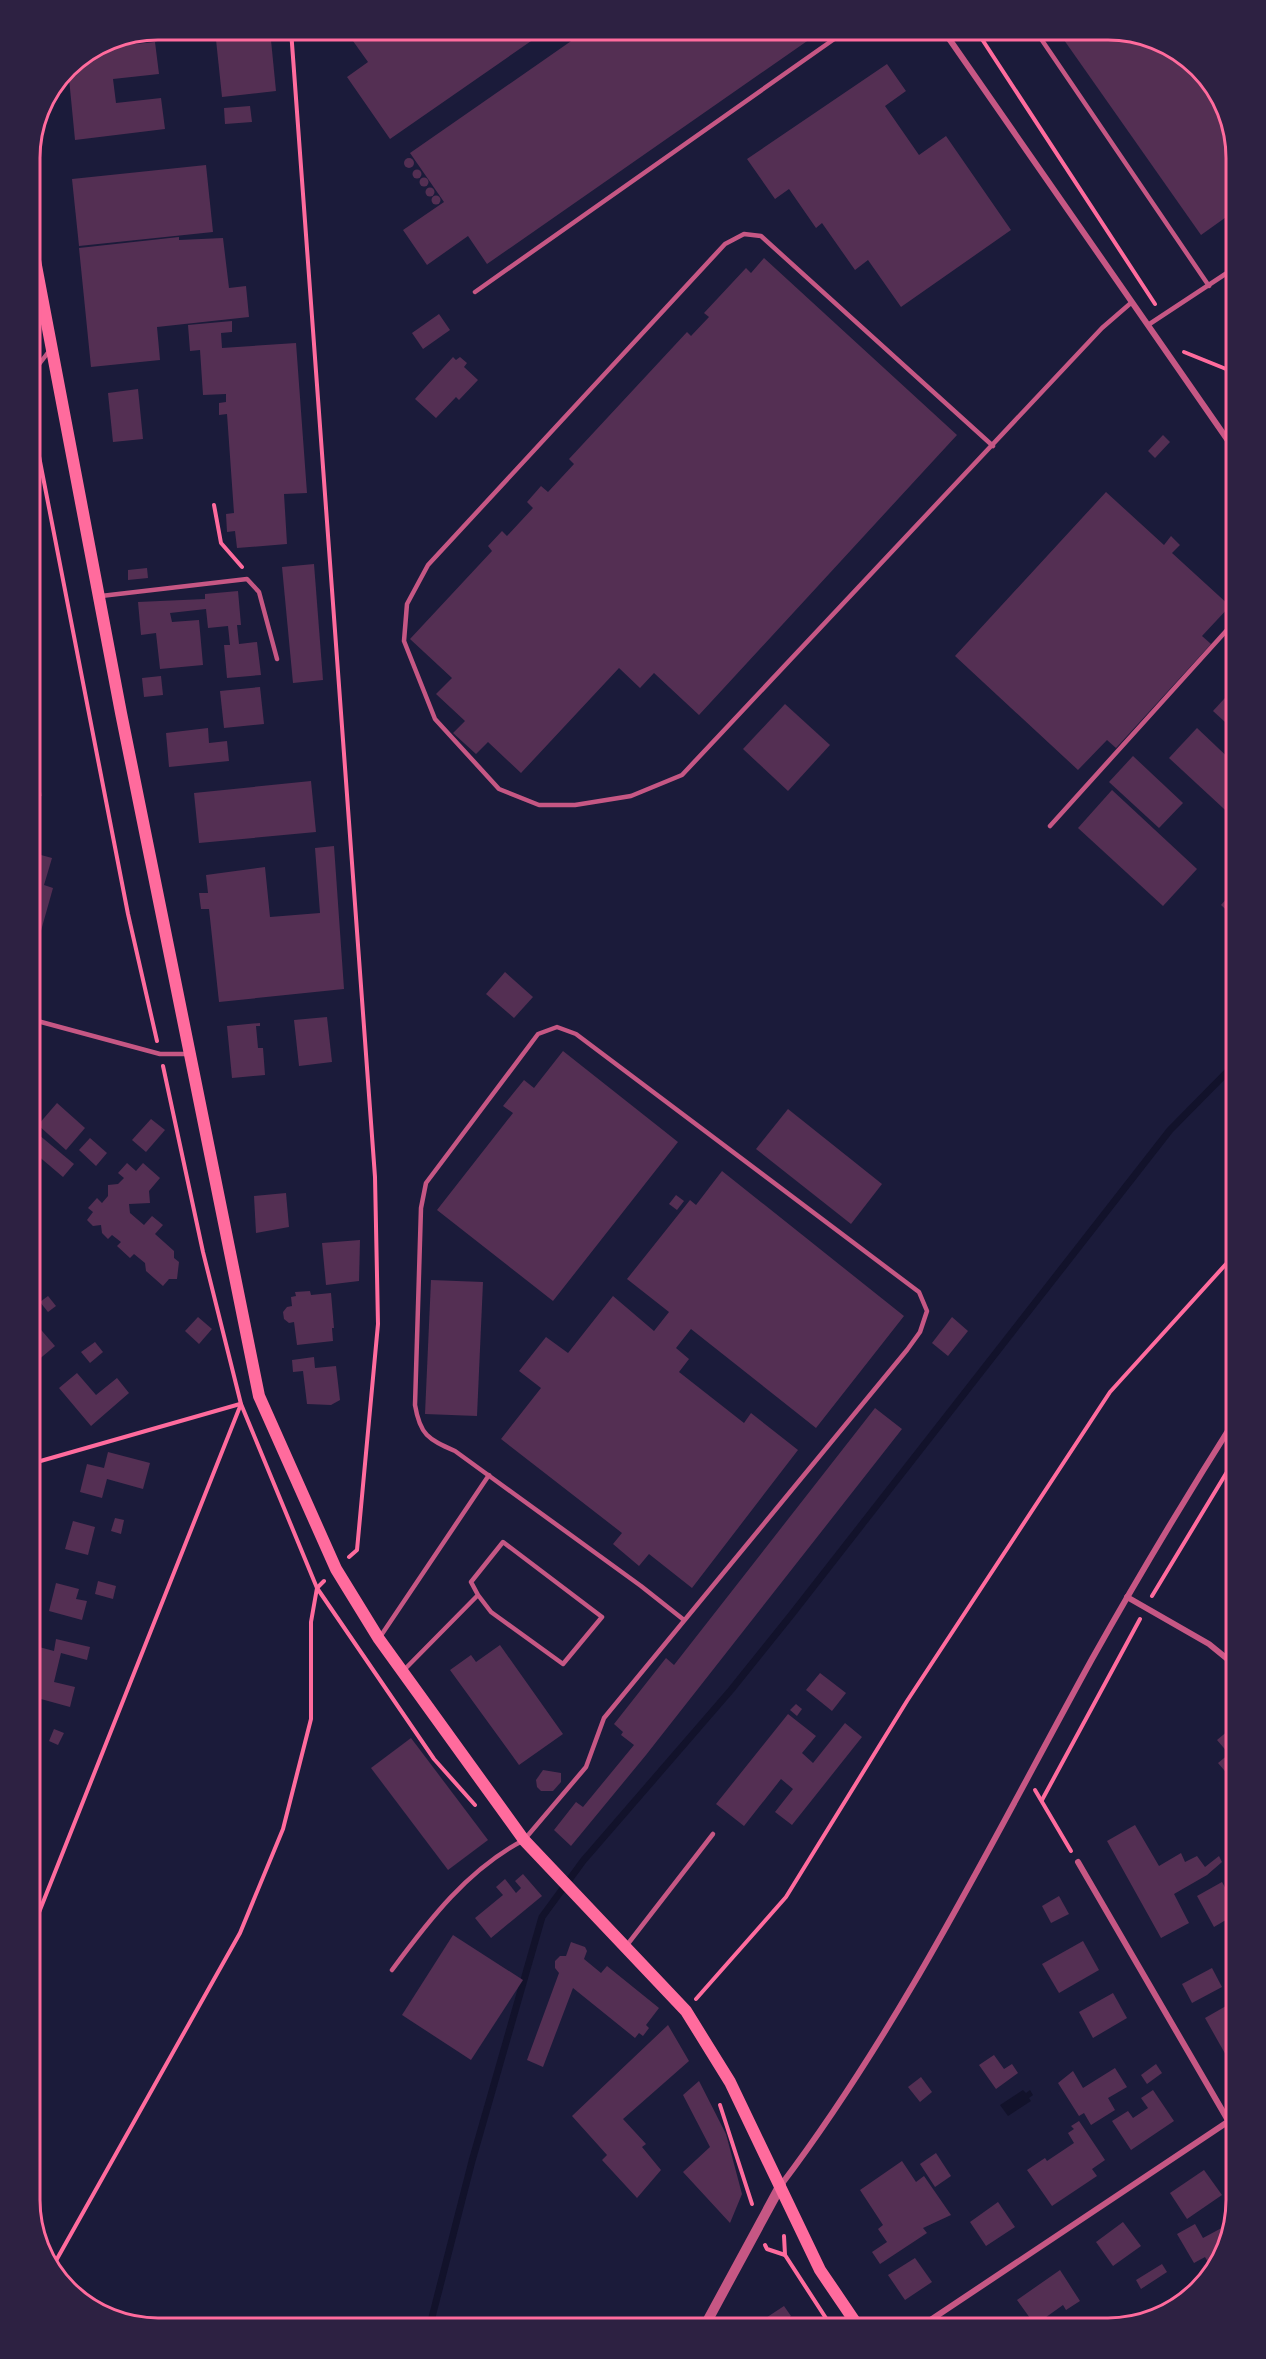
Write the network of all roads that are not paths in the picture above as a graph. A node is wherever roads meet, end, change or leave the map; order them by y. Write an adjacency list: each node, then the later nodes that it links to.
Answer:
1 (832, 41): 7 (lane)
2 (951, 41): 8 (street)
3 (1042, 41): 5 (lane)
4 (1226, 274): 5 (lane)
5 (1209, 285): 11 (lane)
6 (41, 289): 10 (main road)
7 (475, 292)
8 (1132, 302): 11 (street); 15 (lane)
9 (41, 320): 10 (street)
10 (47, 320): 12 (main road)
11 (1148, 325): 14 (street)
12 (52, 348): 13 (lane); 16 (main road)
13 (41, 362)
14 (1226, 438)
15 (993, 446): 15 (lane)
16 (99, 597): 18 (lane); 21 (main road)
17 (1226, 631): 19 (lane)
18 (277, 659)
19 (1050, 826)
20 (41, 1022): 21 (lane)
21 (189, 1054): 27 (main road)
22 (1226, 1434): 25 (street)
23 (489, 1475): 26 (lane); 26 (lane); 27 (lane)
24 (478, 1595): 24 (lane); 29 (lane)
25 (1127, 1596): 28 (street); 37 (street)
26 (684, 1620): 31 (lane)
27 (379, 1639): 29 (main road)
28 (1226, 1658)
29 (403, 1671): 31 (main road)
30 (713, 1834): 33 (lane)
31 (524, 1840): 33 (main road); 34 (lane)
32 (1078, 1862): 35 (street)
33 (627, 1945): 37 (main road)
34 (392, 1970)
35 (1226, 2116)
36 (1226, 2123): 40 (street)
37 (781, 2185): 38 (street); 39 (main road)
38 (709, 2318)
39 (853, 2318)
40 (934, 2318)

